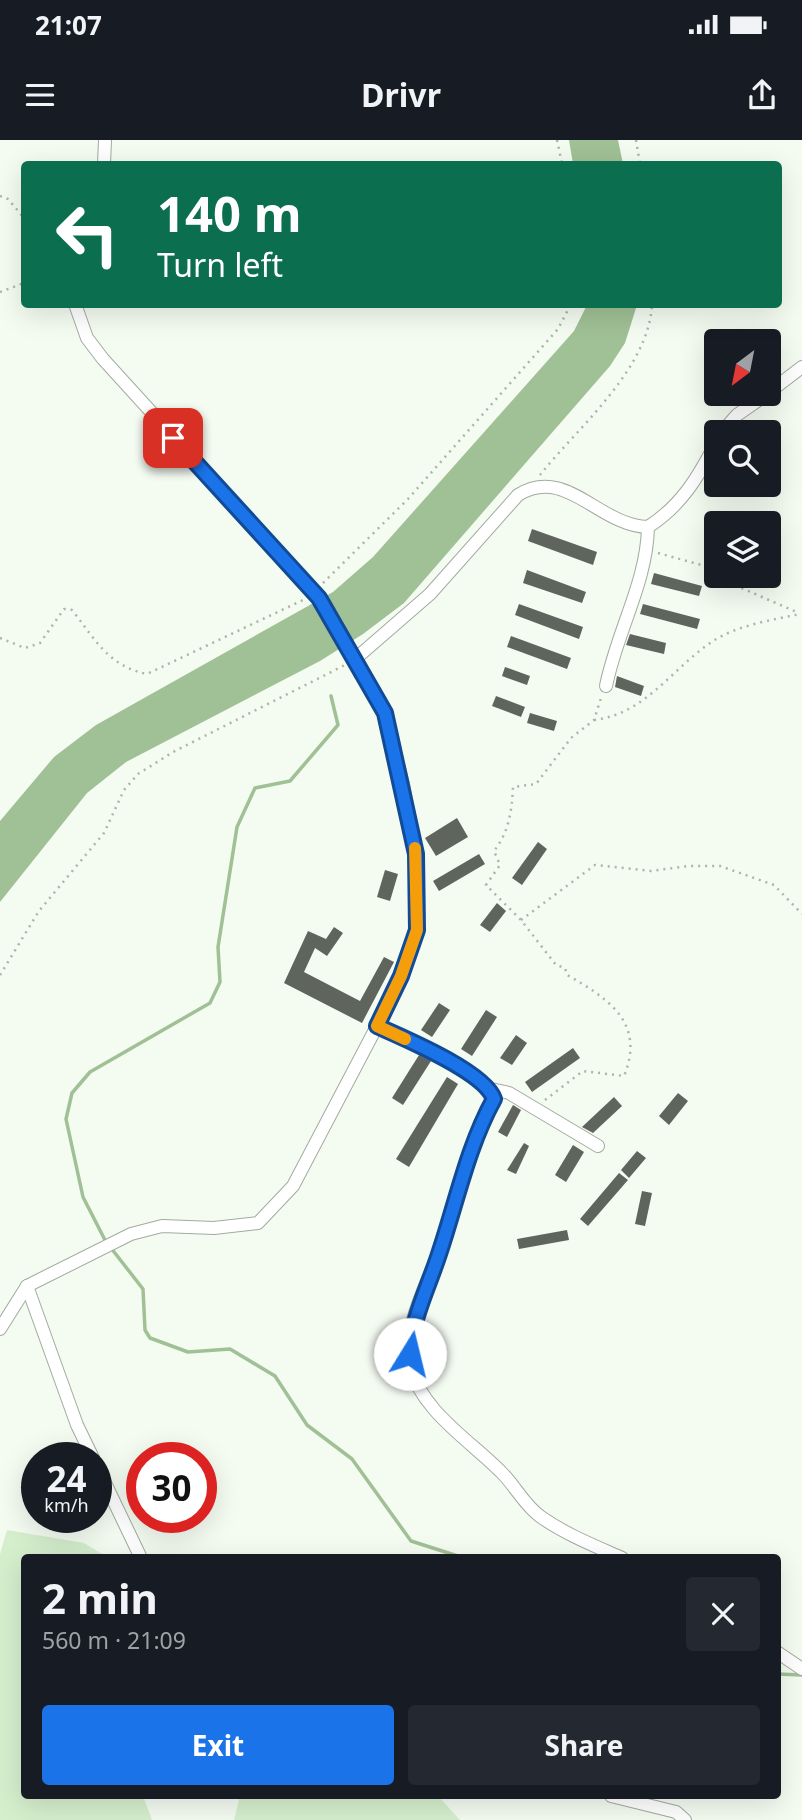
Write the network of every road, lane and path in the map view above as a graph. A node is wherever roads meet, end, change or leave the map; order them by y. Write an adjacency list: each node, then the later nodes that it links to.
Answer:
1 (105, 140): 4 (street)
2 (557, 140): 5 (path)
3 (636, 140): 6 (path)
4 (104, 161)
5 (561, 161)
6 (640, 161)
7 (0, 196): 8 (path)
8 (21, 214)
9 (21, 284): 10 (path)
10 (0, 292)
11 (76, 308): 24 (street)
12 (568, 308): 24 (path)
13 (651, 308): 19 (path)
14 (802, 367): 15 (street)
15 (781, 383)
16 (750, 406): 17 (street)
17 (733, 420)
18 (704, 464): 20 (street)
19 (529, 488): 20 (street); 27 (street)
20 (648, 527): 21 (street)
21 (648, 550): 22 (path); 28 (street)
22 (704, 566)
23 (741, 588): 25 (path)
24 (317, 595): 26 (path); 27 (street)
25 (801, 614): 29 (path)
26 (0, 638)
27 (353, 656): 32 (path); 33 (street)
28 (606, 685): 29 (path)
29 (594, 720): 31 (path)
30 (802, 914): 31 (path)
31 (521, 920): 35 (path)
32 (0, 975)
33 (377, 1026): 34 (street); 37 (street)
34 (491, 1089): 35 (street); 42 (street)
35 (536, 1110): 36 (street)
36 (598, 1146)
37 (27, 1286): 38 (street); 39 (street)
38 (0, 1329)
39 (86, 1442)
40 (112, 1497): 41 (street)
41 (139, 1554)
42 (613, 1554)
43 (781, 1655): 44 (street)
44 (802, 1669)
45 (623, 1799): 46 (street)
46 (685, 1820)

